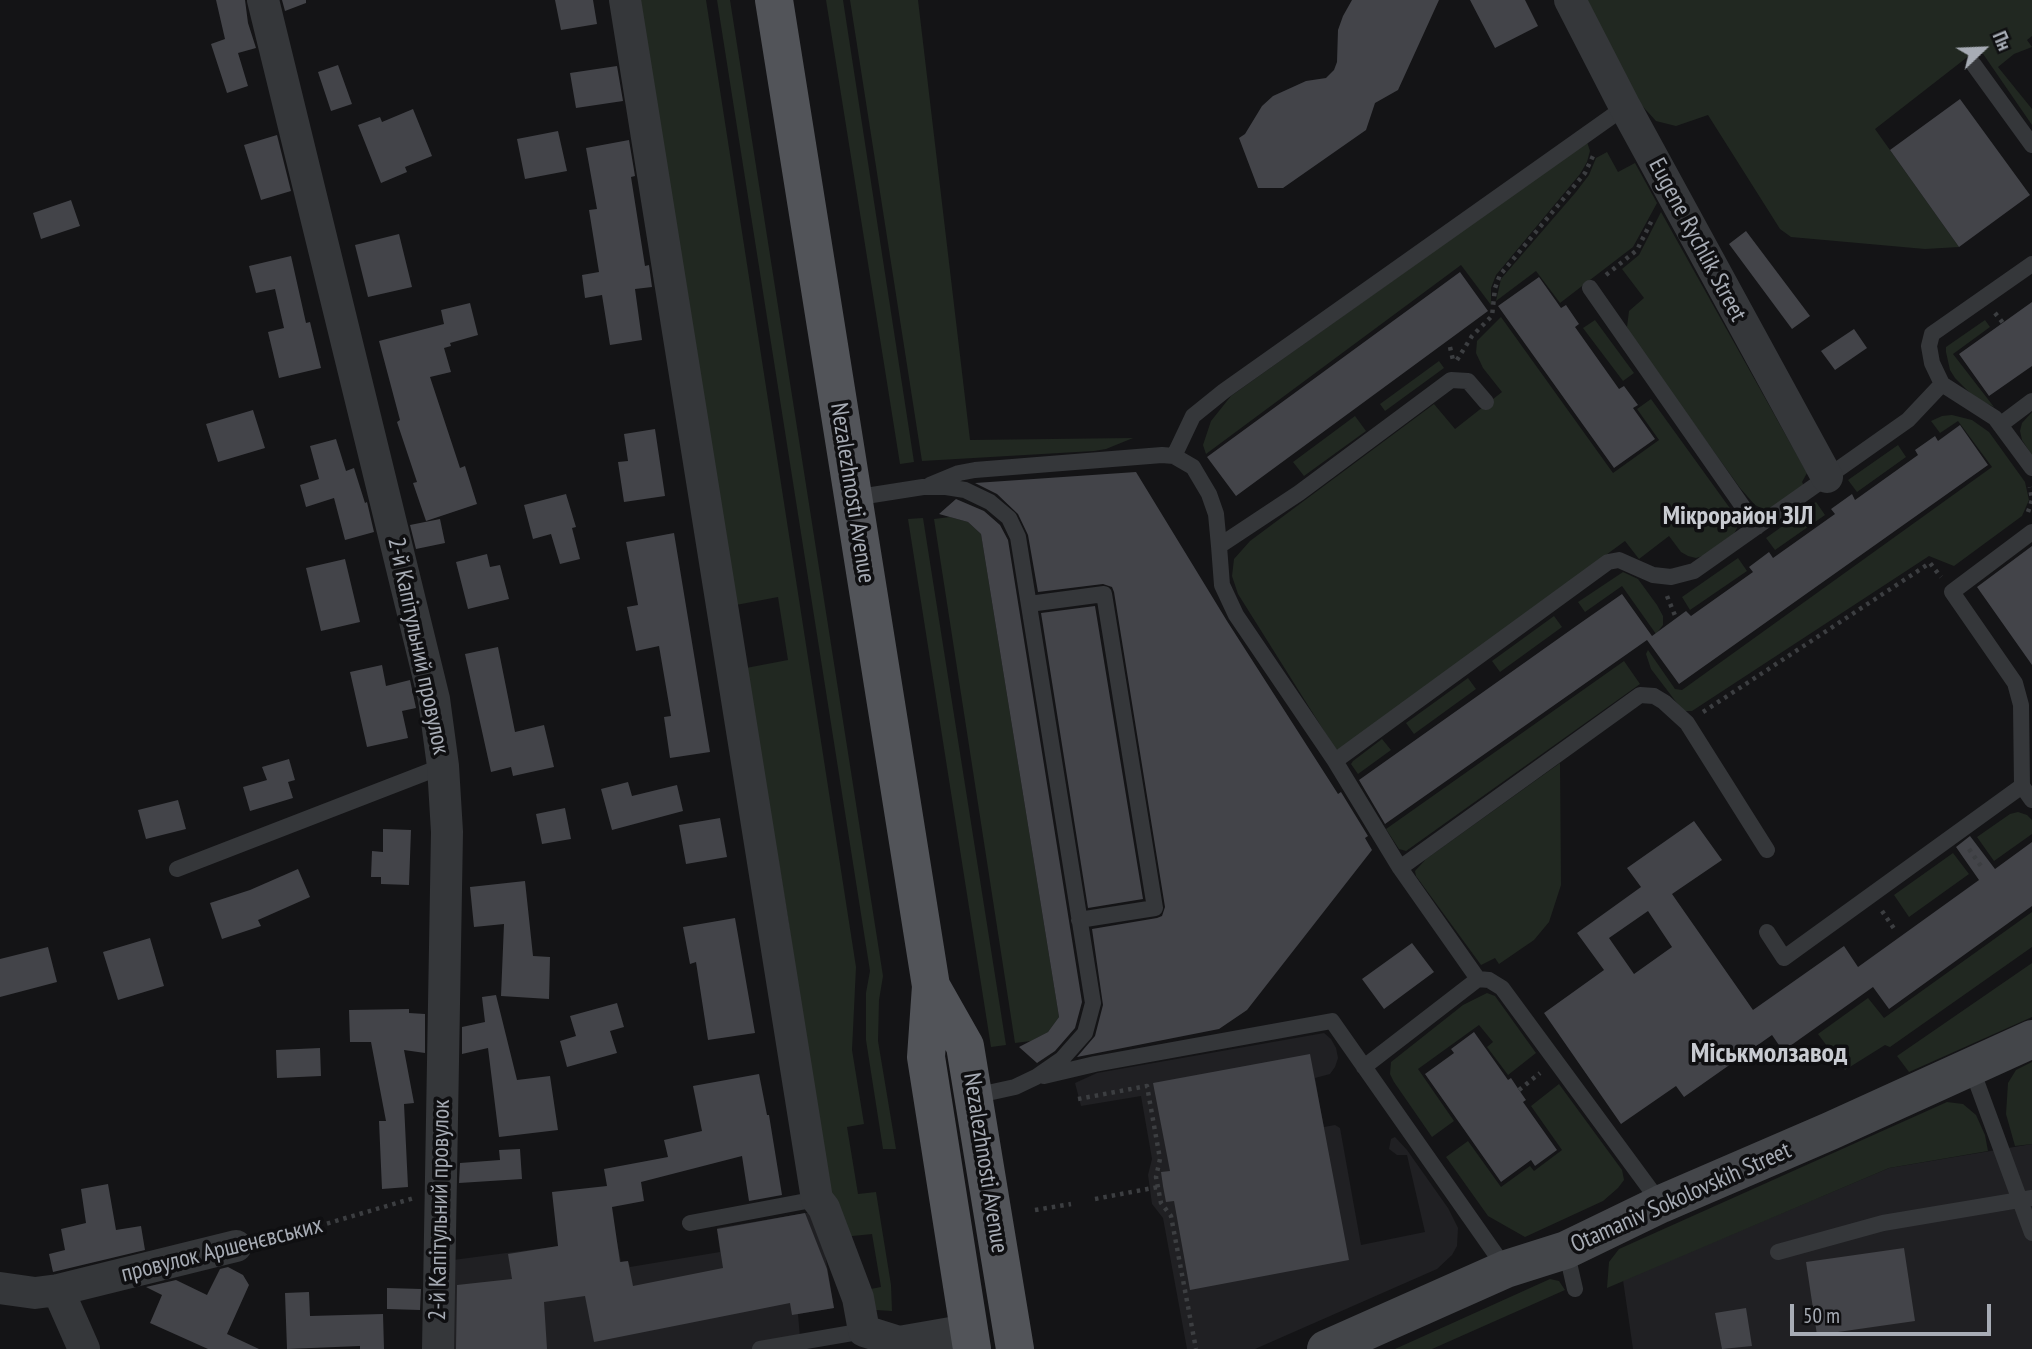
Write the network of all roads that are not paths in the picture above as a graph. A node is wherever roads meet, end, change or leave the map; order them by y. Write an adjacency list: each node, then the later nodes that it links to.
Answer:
1 (263, 0): 24 (street, 2-й Капітульний провулок)
2 (625, 0): 38 (street)
3 (774, 0): 18 (main road, Nezalezhnosti Avenue)
4 (1570, 0): 6 (street, Eugene Rychlik Street)
5 (1974, 65): 7 (lane)
6 (1625, 107): 14 (lane); 16 (street, Eugene Rychlik Street)
7 (2032, 145)
8 (2032, 264): 10 (lane)
9 (1590, 288): 20 (lane)
10 (1942, 384): 13 (lane); 16 (lane)
11 (2032, 401): 13 (lane)
12 (1486, 402): 21 (lane)
13 (2000, 425): 15 (lane)
14 (1174, 456): 17 (lane); 21 (lane)
15 (2029, 473)
16 (1827, 477): 20 (lane)
17 (923, 487): 18 (lane); 22 (lane)
18 (853, 498): 32 (main road, Nezalezhnosti Avenue)
19 (2028, 525): 25 (lane)
20 (1757, 527): 23 (lane)
21 (1219, 546): 23 (lane)
22 (1029, 604): 29 (lane); 29 (lane)
23 (1335, 761): 27 (lane)
24 (443, 766): 28 (lane); 54 (street, 2-й Капітульний провулок)
25 (2027, 793): 30 (lane)
26 (1767, 850): 27 (lane)
27 (1400, 868): 31 (lane)
28 (177, 869)
29 (1079, 920): 36 (lane)
30 (1767, 932)
31 (1478, 979): 34 (lane); 40 (lane)
32 (931, 986): 37 (main road, Nezalezhnosti Avenue); 51 (main road, Nezalezhnosti Avenue)
33 (2032, 1039): 35 (street, Otamaniv Sokolovskih Street)
34 (1364, 1067): 36 (lane); 46 (lane)
35 (1970, 1067): 39 (lane); 40 (street, Otamaniv Sokolovskih Street)
36 (1037, 1077): 37 (lane)
37 (974, 1096): 56 (main road, Nezalezhnosti Avenue)
38 (817, 1199): 41 (lane); 50 (street)
39 (2026, 1200): 42 (lane); 45 (lane)
40 (1661, 1204): 44 (street, Otamaniv Sokolovskih Street)
41 (690, 1223)
42 (2032, 1233)
43 (236, 1246): 49 (street, провулок Аршенєвських)
44 (1566, 1250): 46 (street, Otamaniv Sokolovskih Street); 48 (lane)
45 (1778, 1252)
46 (1506, 1269): 57 (street, Otamaniv Sokolovskih Street)
47 (0, 1288): 49 (street, провулок Аршенєвських)
48 (1575, 1289)
49 (58, 1290): 53 (street)
50 (864, 1331): 52 (street); 55 (lane)
51 (970, 1340): 52 (street)
52 (899, 1345)
53 (84, 1349)
54 (438, 1349)
55 (760, 1349)
56 (1015, 1349)
57 (1326, 1349)

